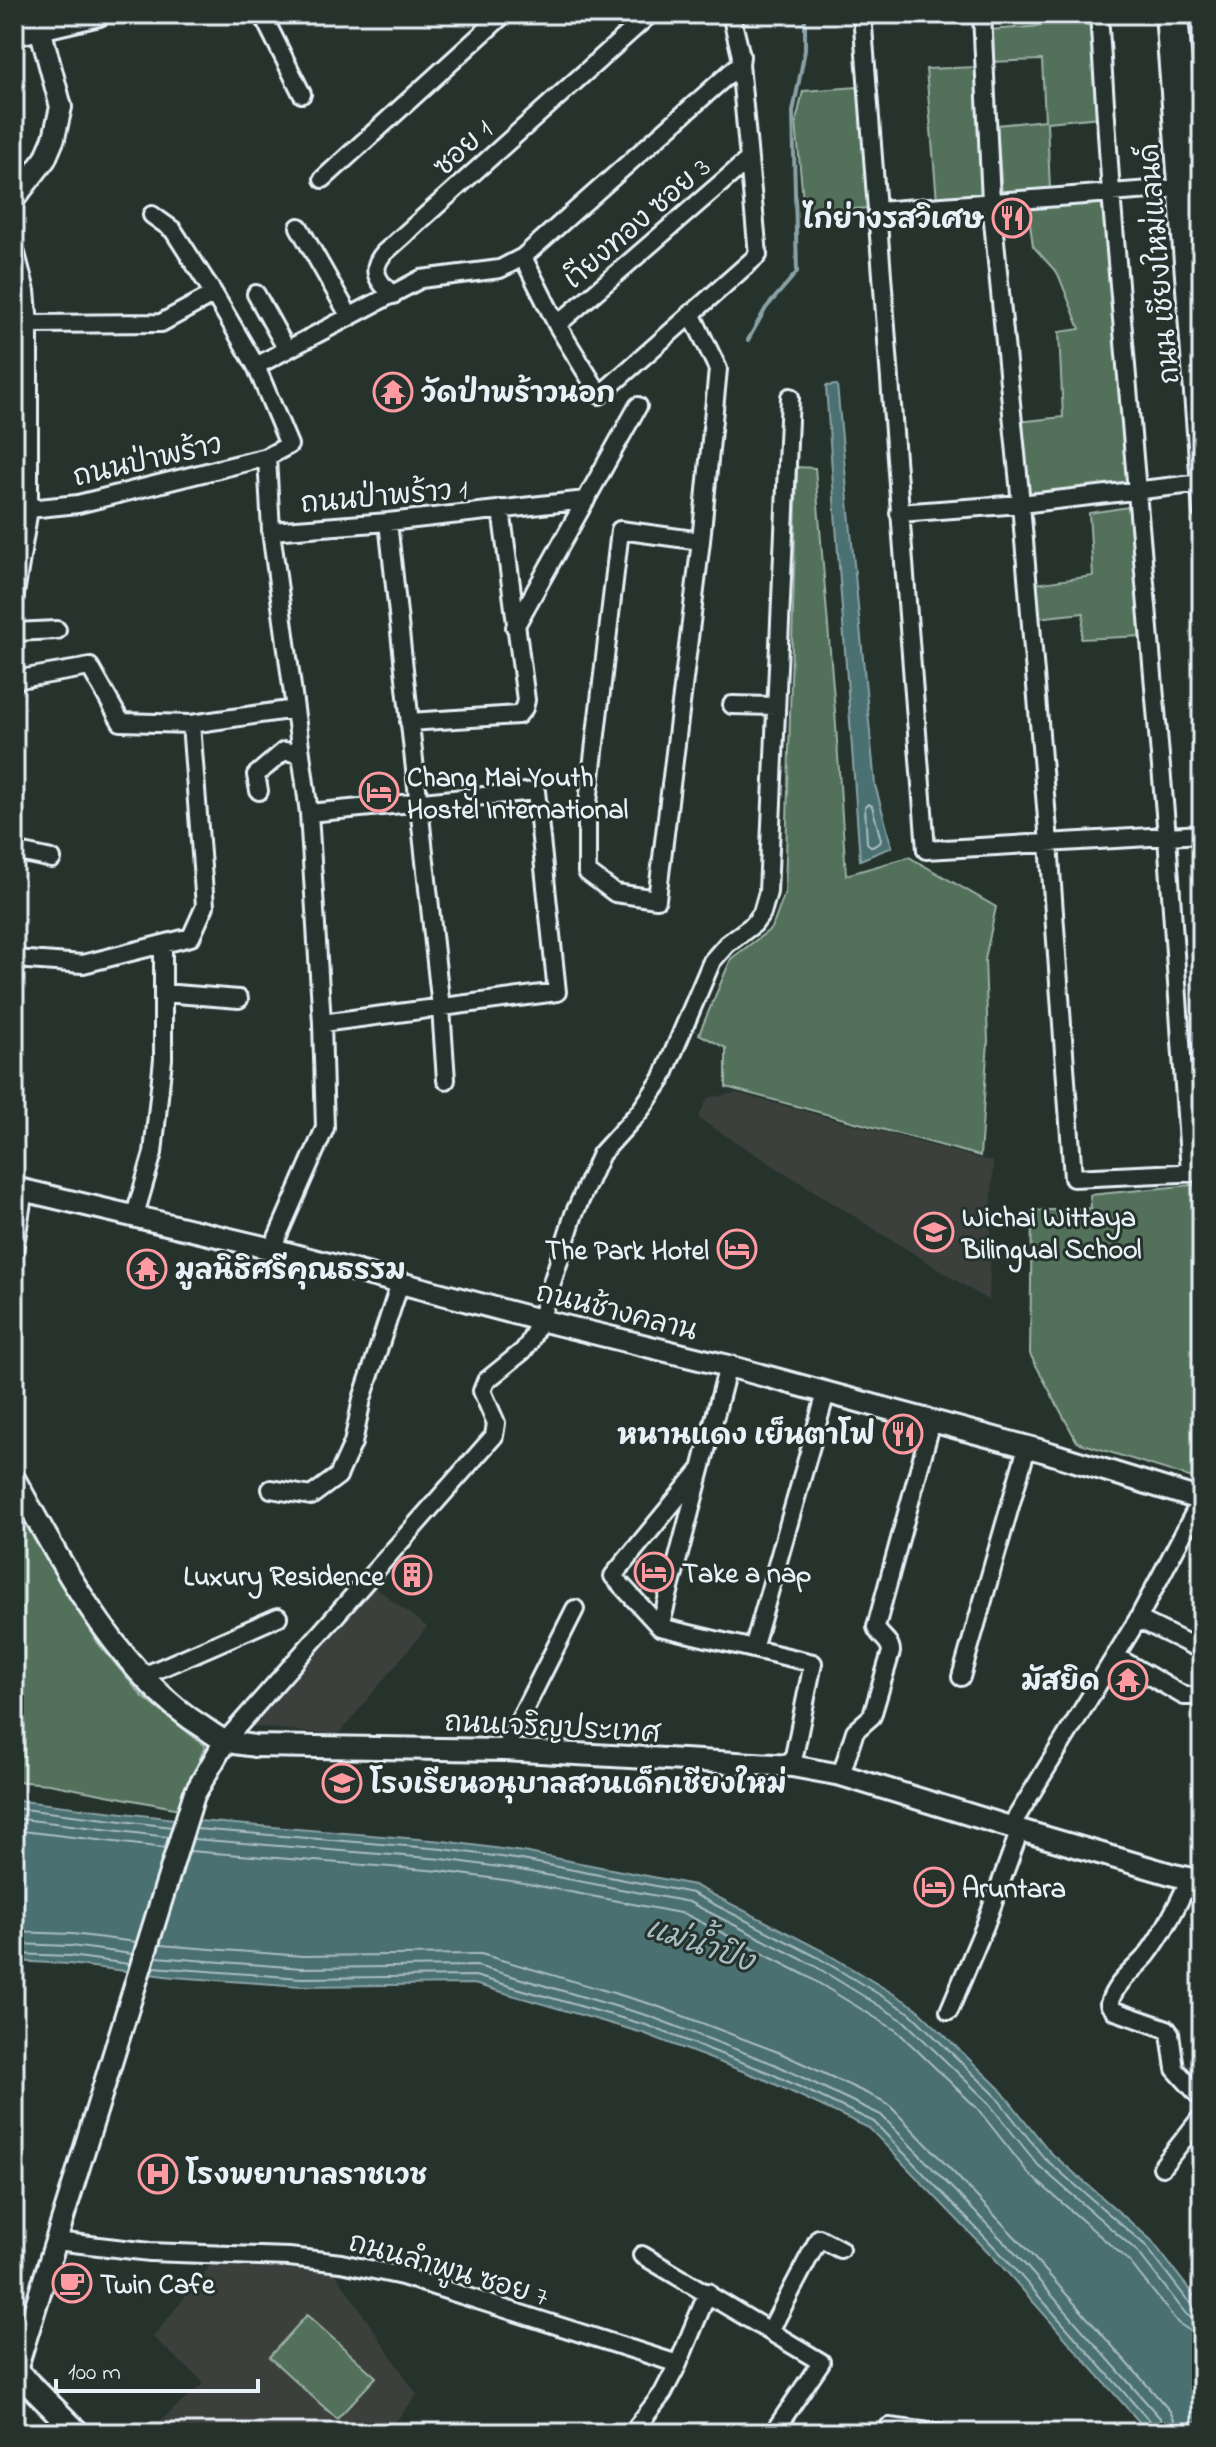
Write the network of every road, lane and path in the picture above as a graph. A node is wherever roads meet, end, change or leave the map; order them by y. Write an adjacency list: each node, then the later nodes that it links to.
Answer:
1 (99, 14): 12 (main road)
2 (262, 14): 15 (street)
3 (504, 14): 17 (street)
4 (650, 14): 30 (street, ซอย 1)
5 (724, 14): 14 (street)
6 (731, 14): 14 (street)
7 (862, 14): 22 (street)
8 (982, 14): 21 (street)
9 (1099, 14): 19 (street)
10 (1164, 14): 18 (street, ถนน เชียงใหม่แลนด์)
11 (1179, 14): 18 (street, ถนน เชียงใหม่แลนด์)
12 (40, 28): 13 (main road); 20 (street)
13 (14, 34)
14 (740, 64): 16 (street); 26 (street)
15 (302, 94)
16 (749, 159): 32 (street); 35 (street, เาียงทอง ซอย 3)
17 (323, 179)
18 (1191, 187): 19 (street); 31 (street, ถนน เชียงใหม่แลนด์); 41 (street, ถนน เชียงใหม่แลนด์)
19 (1111, 193): 21 (street); 42 (street)
20 (14, 199)
21 (991, 201): 22 (street); 44 (street)
22 (878, 211): 48 (street)
23 (152, 215): 28 (street)
24 (299, 227): 33 (street)
25 (14, 246): 27 (street)
26 (523, 257): 30 (street); 35 (street)
27 (20, 290): 34 (street)
28 (214, 294): 34 (street); 37 (street)
29 (256, 294): 36 (street)
30 (393, 295): 33 (street)
31 (1202, 303)
32 (691, 313): 35 (street); 51 (street)
33 (350, 317): 36 (street)
34 (29, 324): 45 (street)
35 (557, 325)
36 (287, 350): 37 (street)
37 (256, 366): 40 (street, ถนนป่าพร้าว)
38 (790, 397): 58 (street)
39 (638, 406): 43 (street)
40 (267, 457): 45 (street, ถนนป่าพร้าว); 50 (street)
41 (1200, 483): 42 (street); 47 (street, ถนน เชียงใหม่แลนด์)
42 (1138, 490): 44 (street); 67 (street)
43 (586, 500): 46 (street, ถนนป่าพร้าว 1); 53 (street)
44 (1021, 504): 48 (street); 68 (street)
45 (22, 509): 52 (street)
46 (501, 509): 49 (street, ถนนป่าพร้าว 1); 53 (street)
47 (1202, 511)
48 (899, 513): 68 (street)
49 (388, 522): 50 (street, ถนนป่าพร้าว 1); 60 (street)
50 (271, 531): 59 (street)
51 (701, 541): 51 (street)
52 (14, 600)
53 (515, 627): 60 (street)
54 (57, 630): 55 (street)
55 (14, 632)
56 (14, 680): 61 (street)
57 (732, 705): 58 (street)
58 (776, 706): 84 (street)
59 (295, 709): 61 (street); 62 (street)
60 (409, 722): 64 (street)
61 (191, 724): 71 (street)
62 (301, 754): 63 (street); 65 (street)
63 (259, 791)
64 (418, 803): 65 (street); 75 (street); 75 (street)
65 (309, 813): 76 (street)
66 (1202, 834): 67 (street)
67 (1167, 836): 68 (street); 78 (street)
68 (1049, 843): 78 (street)
69 (14, 851): 70 (street)
70 (52, 859)
71 (163, 946): 72 (street); 73 (street)
72 (14, 959)
73 (163, 993): 74 (street); 80 (street)
74 (239, 999)
75 (441, 1008): 76 (street); 77 (street)
76 (322, 1023): 81 (street)
77 (446, 1080)
78 (1196, 1172)
79 (19, 1189): 80 (street, ถนนช้างคลาน); 82 (street)
80 (135, 1215): 81 (street, ถนนช้างคลาน)
81 (272, 1249): 83 (street, ถนนช้างคลาน)
82 (14, 1251)
83 (400, 1283): 84 (street, ถนนช้างคลาน); 91 (street)
84 (540, 1320): 85 (street, ถนนช้างคลาน); 103 (street)
85 (728, 1366): 86 (street, ถนนช้างคลาน); 89 (street)
86 (826, 1393): 87 (street, ถนนช้างคลาน); 98 (street)
87 (932, 1421): 88 (street, ถนนช้างคลาน); 106 (street)
88 (1027, 1447): 92 (street, ถนนช้างคลาน); 101 (street)
89 (701, 1469): 96 (street); 96 (street)
90 (14, 1478): 100 (street, ถนนเจริญประเทศ)
91 (271, 1489)
92 (1201, 1500): 95 (street)
93 (575, 1609): 104 (street)
94 (278, 1617): 100 (street)
95 (1138, 1619): 97 (street); 99 (street)
96 (660, 1627): 98 (street)
97 (1193, 1646)
98 (753, 1649): 105 (street)
99 (1115, 1656): 102 (street); 107 (street)
100 (143, 1676): 103 (street, ถนนเจริญประเทศ)
101 (961, 1677)
102 (1202, 1696)
103 (225, 1741): 104 (street, ถนนเจริญประเทศ); 113 (street)
104 (504, 1750): 105 (street, ถนนเจริญประเทศ)
105 (792, 1766): 106 (street, ถนนเจริญประเทศ)
106 (841, 1775): 107 (street, ถนนเจริญประเทศ)
107 (1016, 1828): 108 (street, ถนนเจริญประเทศ); 109 (street)
108 (1196, 1879): 110 (street)
109 (949, 2011)
110 (1202, 2099)
111 (1202, 2116): 112 (street)
112 (1162, 2167)
113 (56, 2241): 118 (street); 119 (street, ถนนลำพูน ซอย 7)
114 (840, 2249): 117 (street)
115 (642, 2255): 116 (street)
116 (708, 2292): 117 (street); 119 (street)
117 (770, 2331): 125 (street)
118 (24, 2334): 120 (street); 121 (street)
119 (678, 2364): 124 (street)
120 (15, 2369): 121 (main road)
121 (37, 2391): 123 (main road)
122 (889, 2427): 126 (street)
123 (78, 2433)
124 (632, 2433)
125 (773, 2433)
126 (939, 2433)

